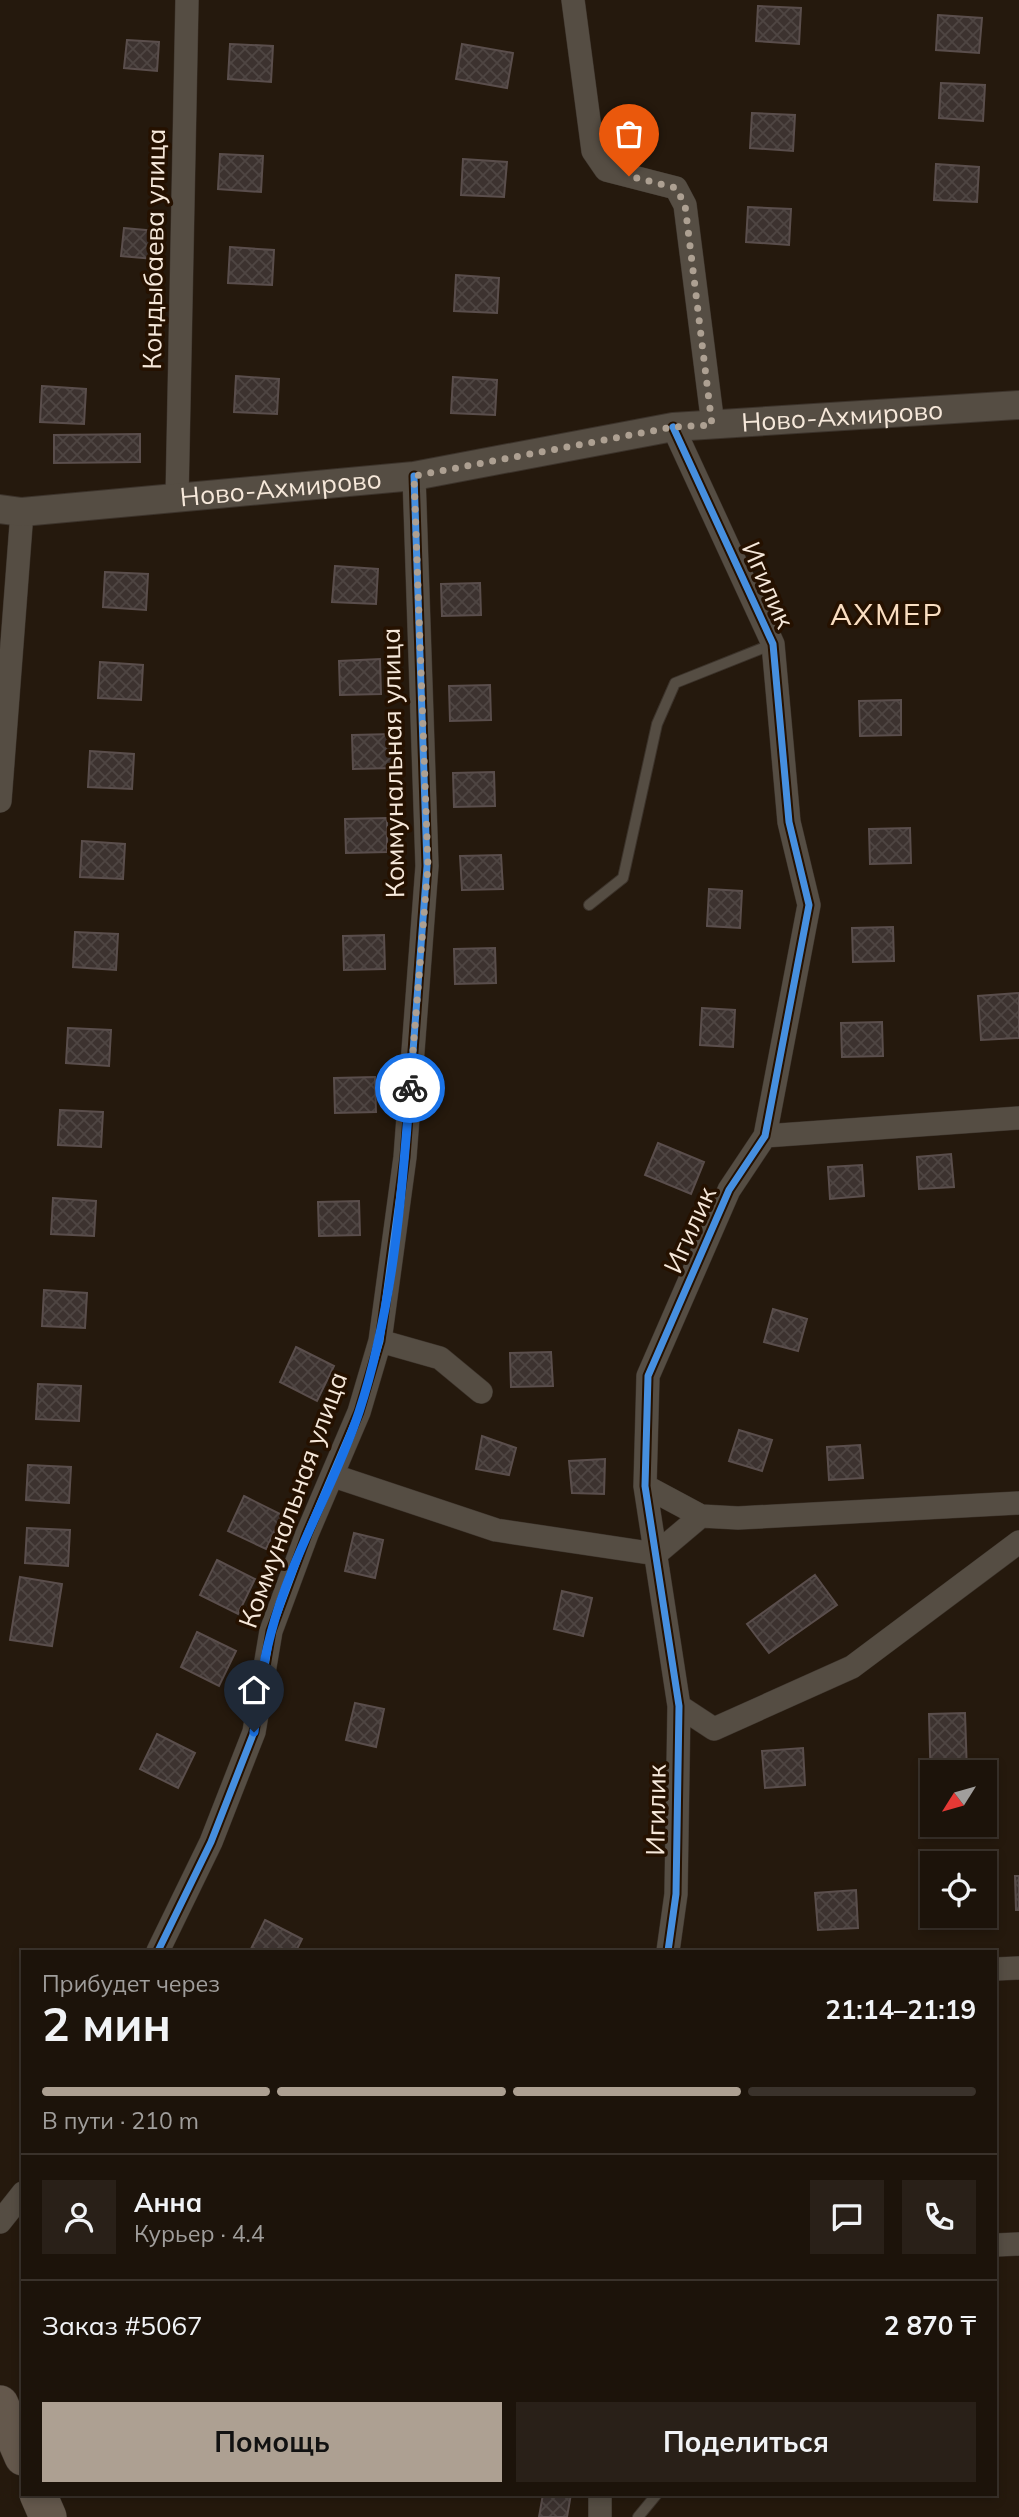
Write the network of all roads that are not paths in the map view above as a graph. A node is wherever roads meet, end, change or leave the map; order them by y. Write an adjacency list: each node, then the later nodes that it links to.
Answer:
1 (187, 0): 7 (street, Кондыбаева улица)
2 (573, 0): 4 (street)
3 (1019, 405): 4 (street, Ново-Ахмирово)
4 (712, 425): 5 (street, Ново-Ахмирово)
5 (673, 427): 6 (street, Ново-Ахмирово); 9 (street, Игилик)
6 (414, 476): 7 (street, Ново-Ахмирово); 14 (street, Коммунальная улица)
7 (177, 499): 8 (street, Ново-Ахмирово)
8 (11, 511): 10 (street)
9 (773, 644): 11 (lane); 13 (street, Игилик)
10 (0, 801)
11 (589, 905)
12 (1019, 1118): 13 (street)
13 (765, 1136): 17 (street, Игилик)
14 (380, 1341): 15 (street); 16 (street, Коммунальная улица)
15 (481, 1392)
16 (334, 1476): 21 (street); 23 (street, Коммунальная улица)
17 (645, 1486): 19 (street); 21 (street, Игилик)
18 (1019, 1503): 19 (street)
19 (701, 1516): 21 (street)
20 (1019, 1542): 22 (street)
21 (656, 1554): 22 (street, Игилик)
22 (678, 1706): 24 (street, Игилик)
23 (158, 1950)
24 (668, 1950)
25 (1019, 1968): 26 (street)
26 (997, 1969)
27 (21, 2195): 28 (street)
28 (0, 2221)
29 (1019, 2244): 30 (street)
30 (997, 2245)
31 (0, 2404): 32 (highway)
32 (21, 2452)
33 (39, 2496): 36 (highway)
34 (600, 2496): 37 (street)
35 (655, 2496): 38 (lane)
36 (48, 2517)
37 (600, 2517)
38 (638, 2517)

